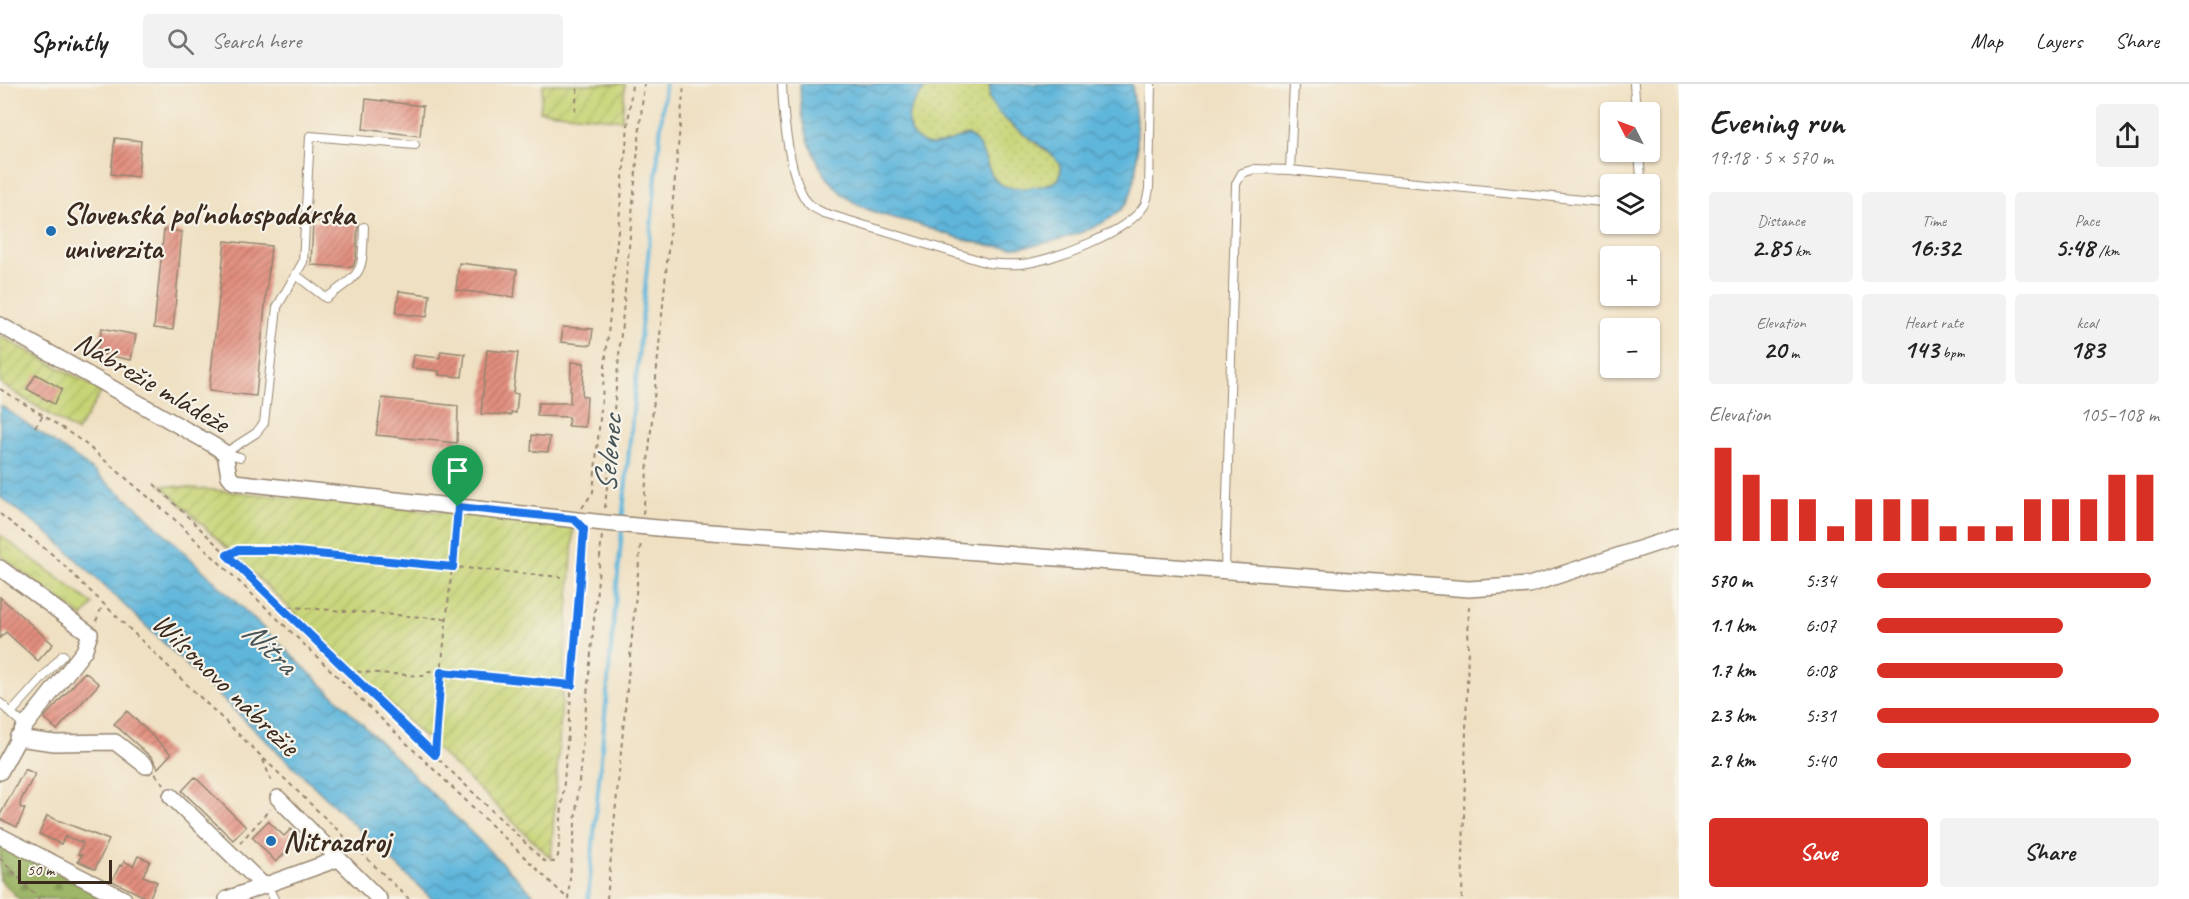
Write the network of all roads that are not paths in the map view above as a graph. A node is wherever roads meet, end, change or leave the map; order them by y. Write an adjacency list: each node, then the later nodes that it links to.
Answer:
1 (782, 84): 2 (lane)
2 (1151, 84)
3 (1293, 84): 7 (lane)
4 (1634, 84): 5 (lane)
5 (1635, 102)
6 (415, 145): 10 (lane)
7 (1290, 170): 8 (lane); 16 (lane)
8 (1600, 201)
9 (364, 227): 10 (lane)
10 (296, 275): 12 (lane)
11 (0, 325): 12 (street, Nábrežie mládeže)
12 (225, 453): 13 (lane); 16 (street, Nábrežie mládeže, bridge)
13 (240, 457)
14 (1679, 536): 16 (street, Nábrežie mládeže)
15 (0, 568): 20 (street)
16 (1225, 569)
17 (63, 655): 19 (lane)
18 (0, 703): 19 (lane)
19 (11, 713): 20 (lane)
20 (21, 732): 21 (street); 22 (street)
21 (146, 766)
22 (0, 772)
23 (171, 796): 27 (street)
24 (278, 798): 26 (street, Wilsonovo nábrežie)
25 (0, 836): 28 (street)
26 (338, 859): 27 (street); 30 (street, Wilsonovo nábrežie)
27 (268, 890): 29 (street)
28 (124, 899)
29 (227, 899)
30 (379, 899)

